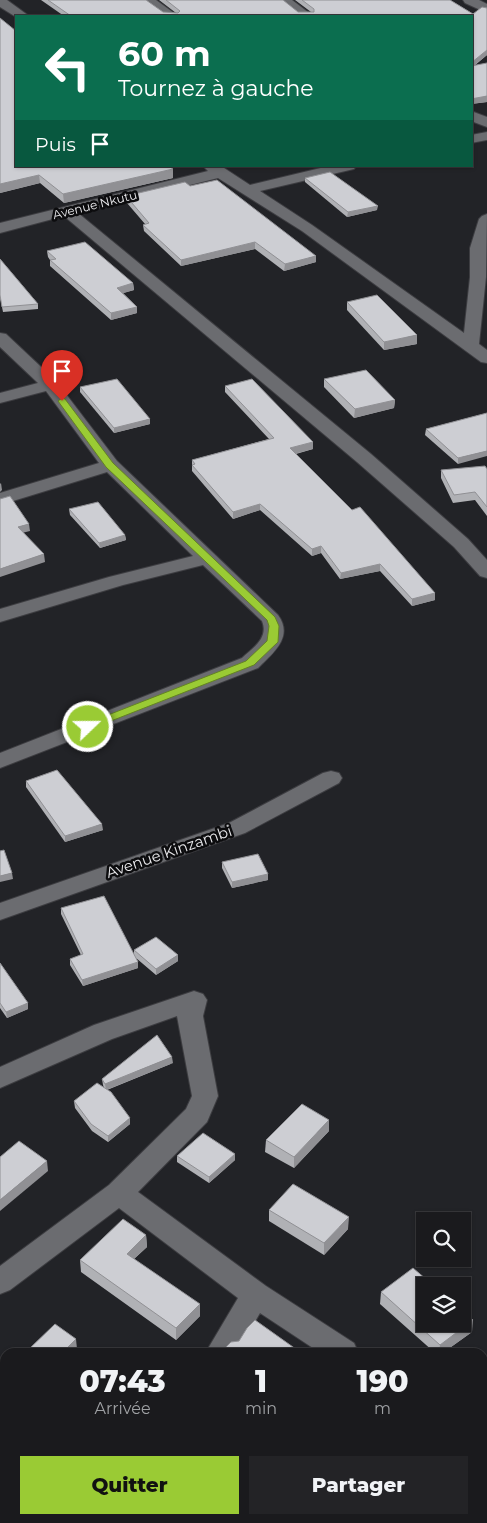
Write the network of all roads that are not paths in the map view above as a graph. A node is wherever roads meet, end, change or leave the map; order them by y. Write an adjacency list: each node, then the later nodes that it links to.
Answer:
1 (148, 0): 7 (street)
2 (284, 0): 8 (street)
3 (469, 0): 5 (street)
4 (0, 1): 6 (street)
5 (487, 9)
6 (21, 15)
7 (170, 15)
8 (306, 15)
9 (473, 115): 10 (street)
10 (487, 124)
11 (487, 136): 12 (street)
12 (473, 139)
13 (345, 167): 15 (street)
14 (214, 170): 15 (street); 16 (street, Avenue Nkutu)
15 (247, 190): 20 (street)
16 (68, 212): 18 (street, Avenue Nkutu); 27 (street)
17 (487, 219): 20 (street)
18 (0, 228)
19 (0, 338): 22 (street)
20 (471, 344): 21 (street)
21 (487, 358)
22 (50, 385): 23 (street); 24 (street)
23 (0, 398)
24 (110, 465): 25 (street); 26 (street)
25 (0, 499)
26 (208, 558): 28 (street); 29 (street)
27 (487, 572)
28 (0, 616)
29 (0, 760)
30 (331, 778): 31 (street, Avenue Kinzambi)
31 (0, 912)
32 (0, 1078): 33 (street)
33 (118, 1193): 34 (street); 35 (street)
34 (0, 1282)
35 (256, 1295): 36 (street); 37 (street)
36 (223, 1348)
37 (337, 1348)

